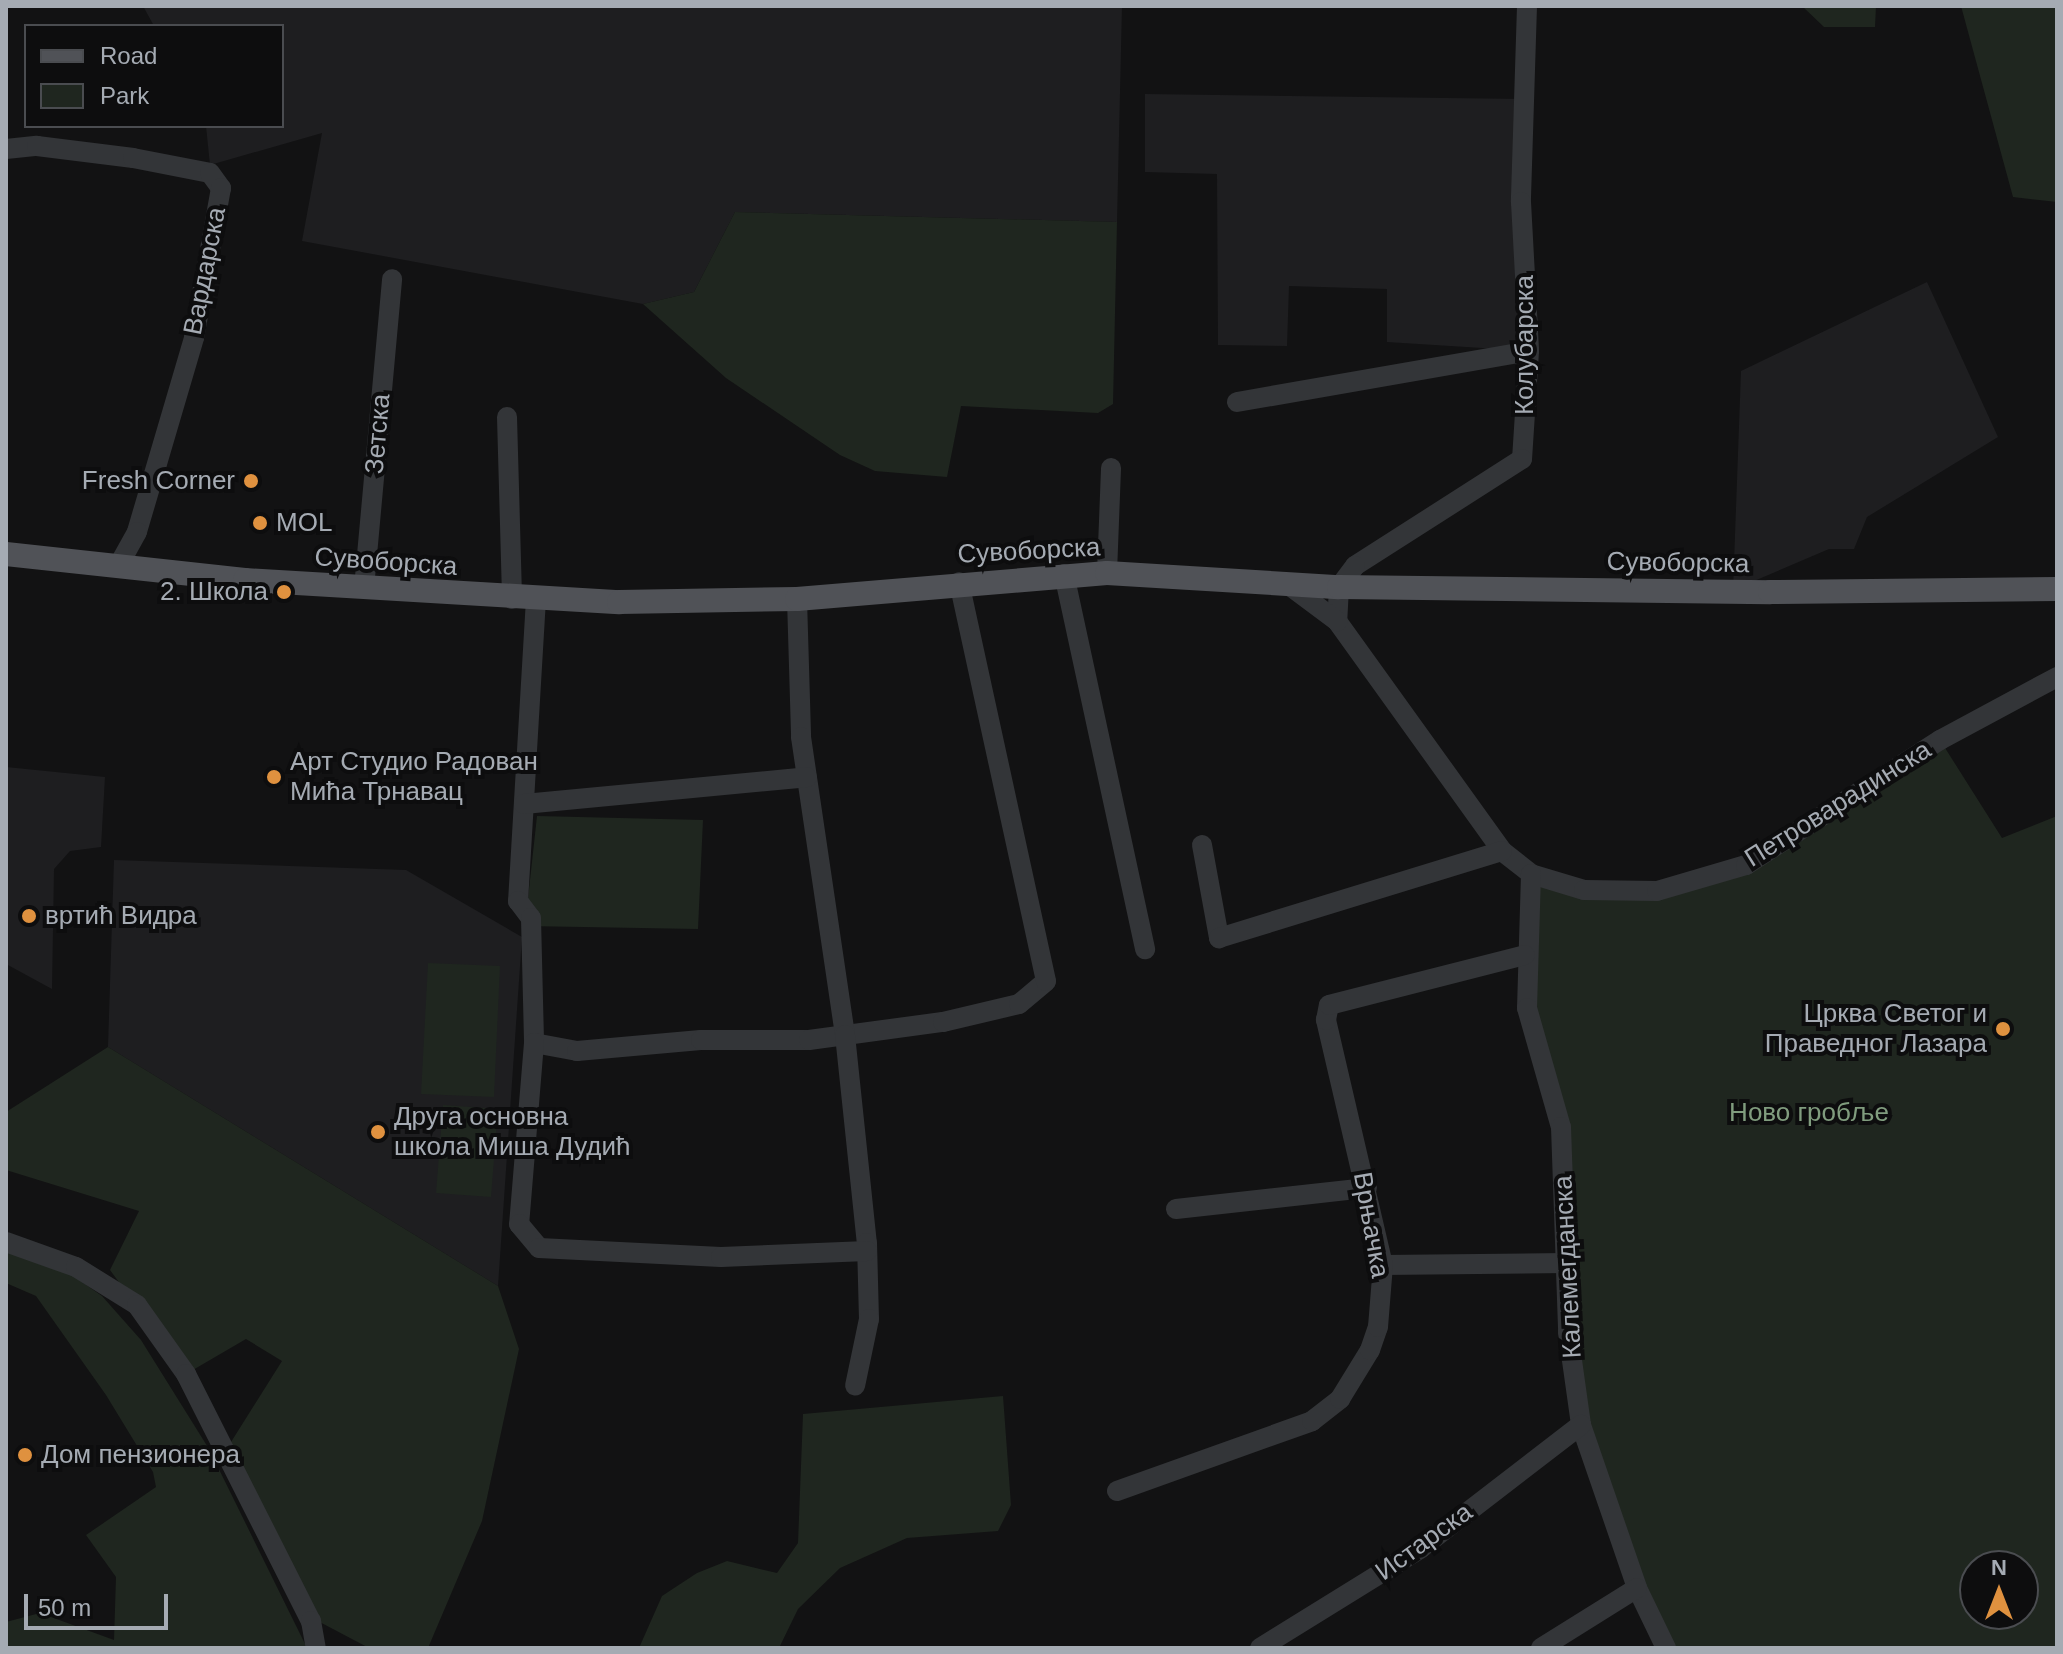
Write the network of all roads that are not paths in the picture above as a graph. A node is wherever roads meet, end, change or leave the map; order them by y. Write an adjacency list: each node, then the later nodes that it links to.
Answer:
1 (1527, 6): 4 (street, Колубарска)
2 (6, 149): 9 (street, Вардарска)
3 (392, 279): 15 (street, Зетска)
4 (1529, 351): 5 (street); 14 (street, Колубарска)
5 (1237, 402)
6 (507, 417): 17 (street)
7 (1111, 468): 10 (street)
8 (6, 554): 9 (main road, Сувоборска)
9 (118, 566): 15 (main road, Сувоборска)
10 (1107, 573): 11 (main road, Сувоборска); 13 (main road, Сувоборска)
11 (1064, 574): 12 (main road, Сувоборска); 26 (street)
12 (959, 582): 18 (main road, Сувоборска); 28 (street)
13 (1286, 583): 14 (main road, Сувоборска); 19 (street, Петроварадинска)
14 (1339, 587): 16 (main road, Сувоборска); 19 (street)
15 (364, 588): 17 (main road, Сувоборска)
16 (2057, 589)
17 (524, 599): 18 (main road, Сувоборска); 22 (street)
18 (797, 599): 21 (street)
19 (1337, 621): 24 (street, Петроварадинска)
20 (2057, 677): 25 (street, Петроварадинска)
21 (807, 777): 22 (street); 28 (street)
22 (524, 804): 29 (street)
23 (1202, 845): 24 (street)
24 (1502, 851): 25 (street, Петроварадинска)
25 (1531, 874): 27 (street, Калемегданска)
26 (1145, 949)
27 (1525, 955): 30 (street, Врњачка); 34 (street, Калемегданска)
28 (845, 1035): 29 (street); 33 (street)
29 (534, 1043): 33 (street)
30 (1367, 1188): 31 (street); 35 (street, Врњачка)
31 (1176, 1209)
32 (6, 1242): 40 (street)
33 (867, 1251): 36 (street)
34 (1567, 1263): 35 (street); 37 (street, Калемегданска)
35 (1383, 1265): 38 (street, Врњачка)
36 (855, 1386)
37 (1581, 1425): 39 (street, Калемегданска); 41 (street, Истарска)
38 (1117, 1491)
39 (1637, 1588): 42 (street); 43 (street, Калемегданска)
40 (316, 1648)
41 (1260, 1648)
42 (1541, 1648)
43 (1666, 1648)

